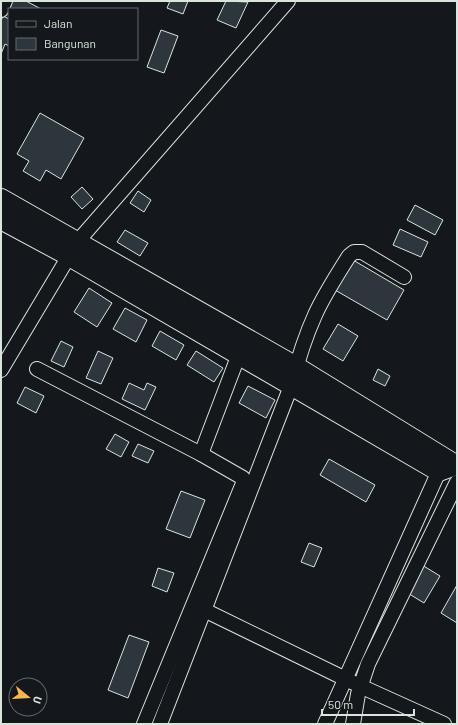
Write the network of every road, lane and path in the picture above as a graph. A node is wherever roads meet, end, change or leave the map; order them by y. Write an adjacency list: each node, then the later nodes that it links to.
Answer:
1 (5, 1): 3 (street)
2 (288, 1): 6 (street)
3 (1, 10)
4 (1, 199): 6 (highway)
5 (1, 219): 6 (highway)
6 (73, 248): 8 (highway); 12 (street)
7 (404, 277): 10 (street)
8 (166, 302): 9 (highway); 10 (highway)
9 (239, 354): 13 (highway); 14 (street)
10 (296, 367): 13 (street); 15 (highway)
11 (37, 369): 14 (street)
12 (1, 370)
13 (291, 386): 15 (highway); 16 (street)
14 (201, 454): 16 (street)
15 (452, 472): 17 (street); 18 (street)
16 (200, 608): 17 (street); 19 (street); 20 (street)
17 (345, 679): 18 (street); 21 (street)
18 (360, 686): 22 (street); 23 (street)
19 (144, 724)
20 (160, 724)
21 (325, 724)
22 (352, 724)
23 (444, 724)

